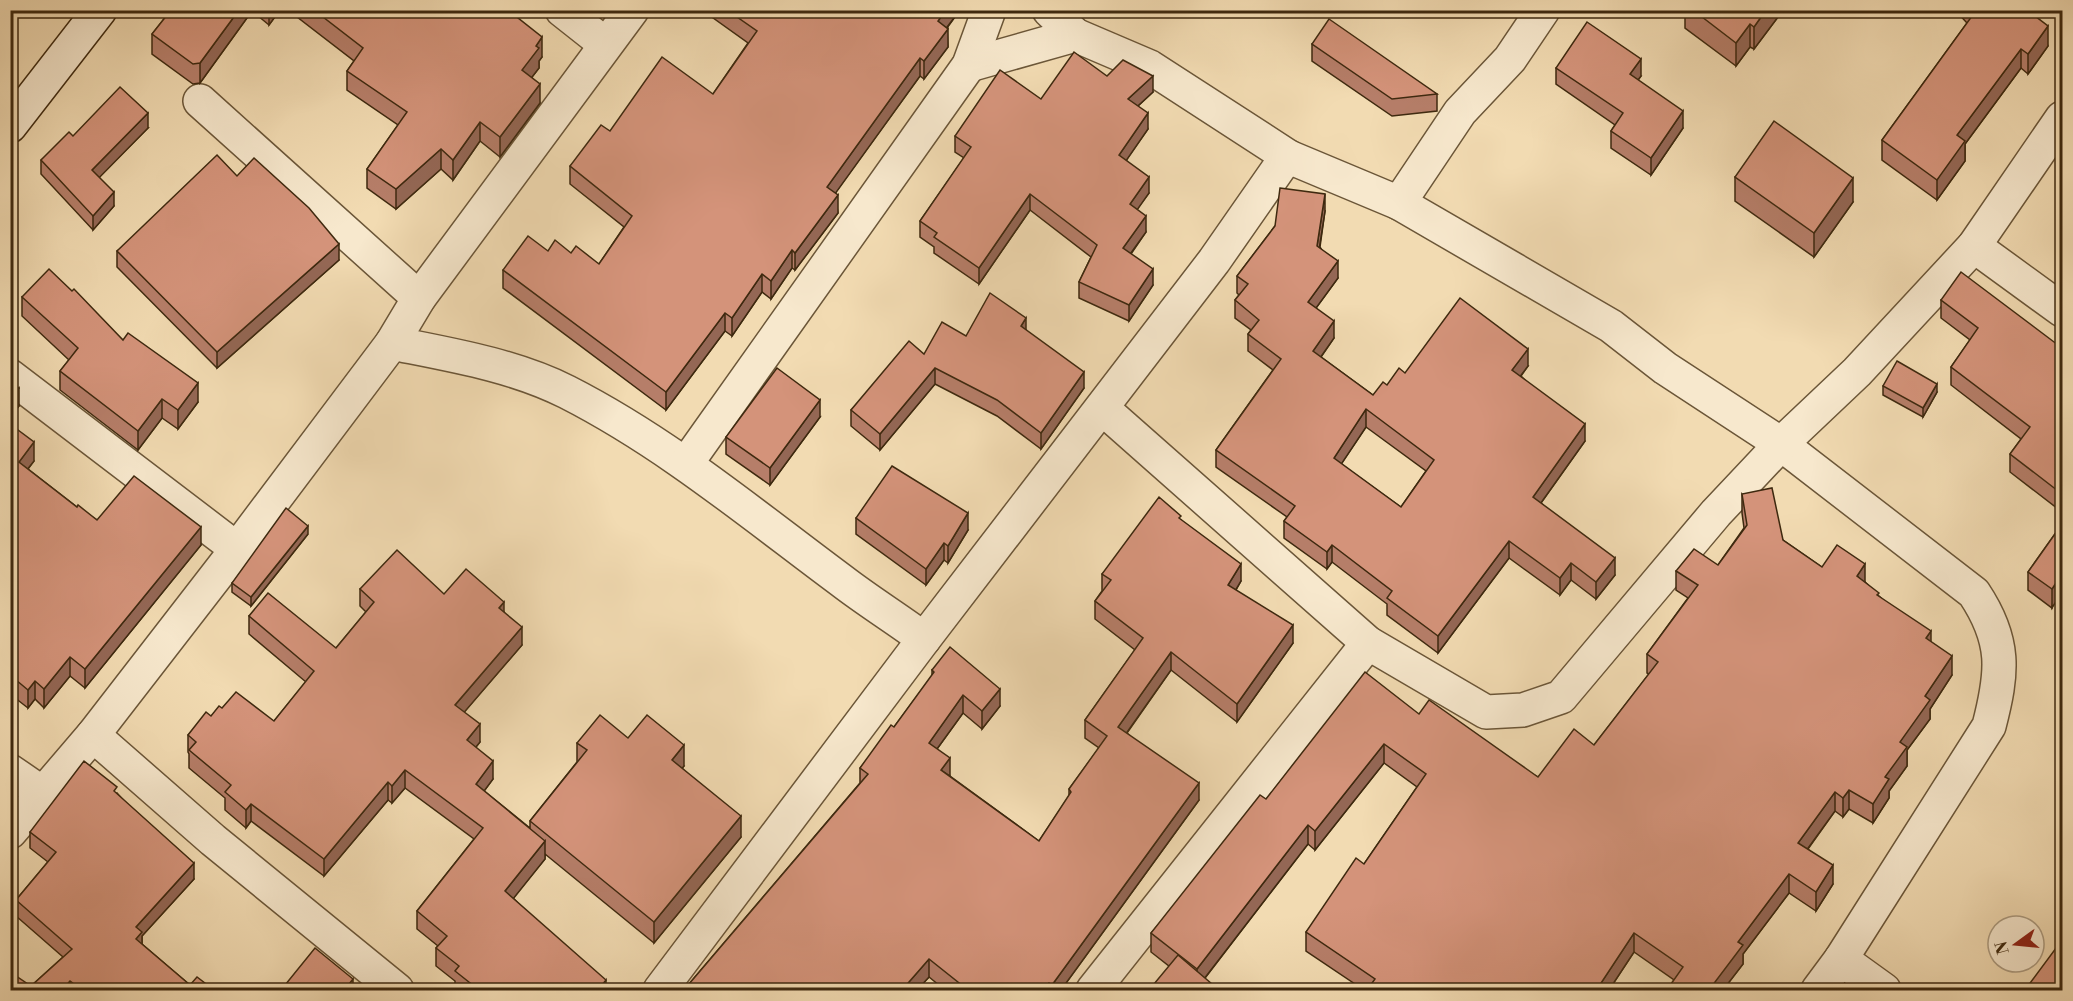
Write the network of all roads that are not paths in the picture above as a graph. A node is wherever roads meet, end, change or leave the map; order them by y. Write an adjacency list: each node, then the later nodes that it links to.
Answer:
1 (100, 10): 12 (street)
2 (562, 10): 8 (street)
3 (632, 10): 8 (street)
4 (989, 10): 9 (street)
5 (1049, 10): 7 (street)
6 (1543, 10): 14 (street)
7 (1075, 35): 9 (street); 13 (street)
8 (605, 44): 16 (street)
9 (969, 65): 22 (street)
10 (200, 101): 16 (street)
11 (2062, 118): 15 (street)
12 (10, 126)
13 (1289, 157): 14 (street); 20 (street)
14 (1399, 203): 21 (street)
15 (1974, 246): 17 (street); 21 (street)
16 (419, 298): 18 (street)
17 (2062, 310)
18 (392, 342): 22 (street); 23 (street)
19 (10, 376): 23 (street)
20 (1102, 408): 24 (street); 25 (street)
21 (1781, 444): 25 (street); 30 (street)
22 (686, 464): 24 (street)
23 (237, 549): 26 (street)
24 (924, 639): 32 (street)
25 (1368, 643): 33 (street)
26 (93, 735): 28 (street); 31 (street)
27 (10, 771): 28 (street)
28 (42, 793): 29 (street)
29 (10, 832)
30 (1841, 959): 34 (street); 35 (street)
31 (397, 990)
32 (660, 990)
33 (1093, 990)
34 (1818, 990)
35 (1884, 990)

